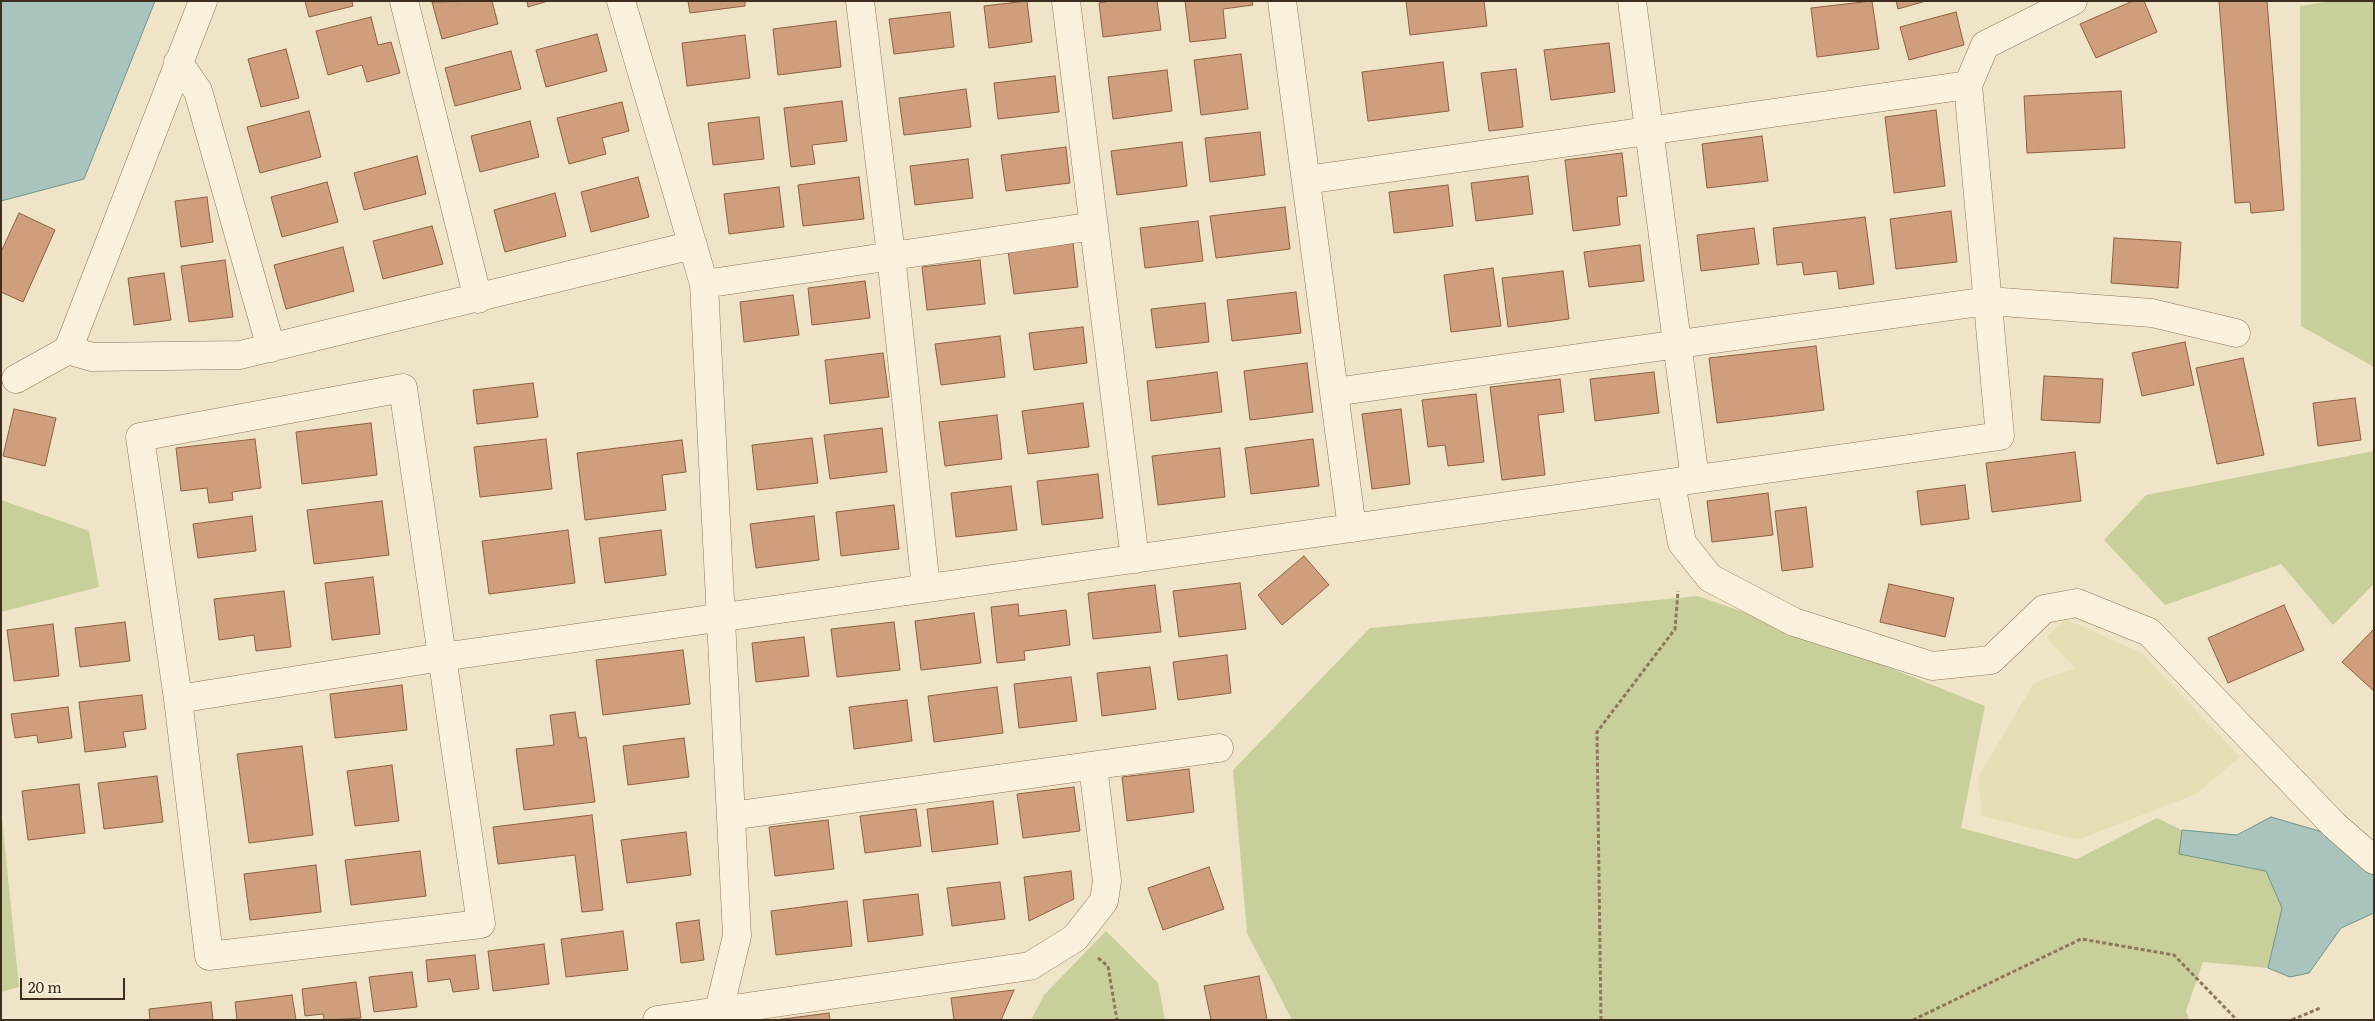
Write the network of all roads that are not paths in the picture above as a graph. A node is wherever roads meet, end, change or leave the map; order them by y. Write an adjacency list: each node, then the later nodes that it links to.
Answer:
1 (203, 1): 9 (street)
2 (404, 1): 17 (street)
3 (621, 1): 14 (street)
4 (860, 1): 15 (street)
5 (1066, 1): 13 (street)
6 (1282, 1): 12 (street)
7 (1632, 1): 11 (street)
8 (2073, 1): 10 (street)
9 (178, 62): 21 (street); 22 (street)
10 (1968, 85): 11 (street); 18 (street)
11 (1649, 131): 12 (street); 20 (street)
12 (1306, 180): 24 (street)
13 (1094, 226): 15 (street); 27 (street)
14 (693, 245): 16 (street); 17 (street)
15 (891, 255): 16 (street); 28 (street)
16 (704, 284): 29 (street)
17 (478, 298): 21 (street)
18 (1988, 301): 19 (street); 20 (street); 25 (street)
19 (2236, 333)
20 (1677, 344): 24 (street); 25 (street)
21 (272, 348): 22 (street)
22 (68, 350): 23 (street)
23 (16, 379)
24 (1334, 392): 26 (street)
25 (1683, 481): 26 (street); 35 (street)
26 (1352, 528): 27 (street)
27 (1135, 559): 28 (street)
28 (926, 588): 29 (street)
29 (721, 617): 30 (street); 34 (street)
30 (442, 657): 31 (street); 31 (street); 31 (street)
31 (178, 698)
32 (1219, 748): 33 (street)
33 (1093, 766): 34 (street); 36 (street)
34 (731, 816): 36 (street)
35 (2374, 860)
36 (716, 1015): 37 (street)
37 (657, 1020)

